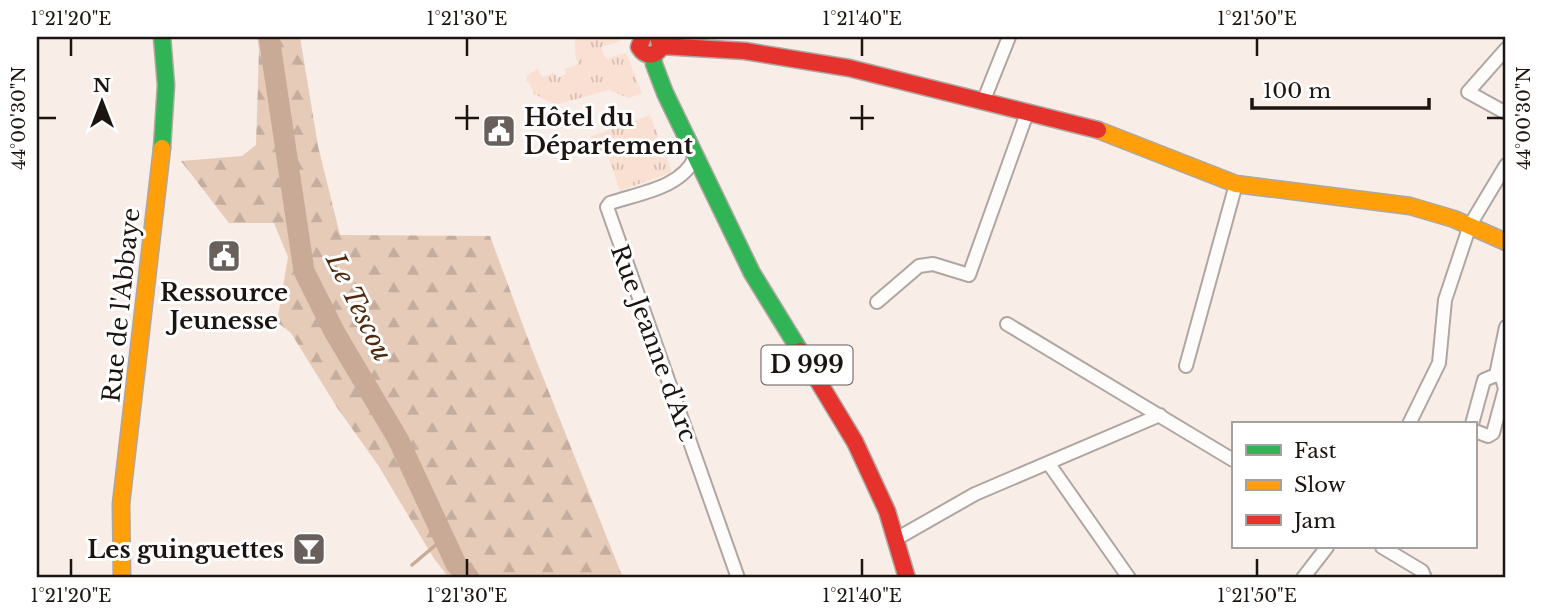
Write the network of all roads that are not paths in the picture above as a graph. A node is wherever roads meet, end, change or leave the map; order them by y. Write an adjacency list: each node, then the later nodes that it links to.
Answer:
1 (162, 37): 28 (main road, Rue de l'Abbaye)
2 (1009, 37): 6 (street)
3 (641, 38): 4 (main road)
4 (657, 46): 6 (main road); 9 (main road, D 999)
5 (1506, 50): 8 (street)
6 (983, 102): 7 (main road)
7 (1027, 113): 11 (main road); 14 (street)
8 (1506, 113)
9 (695, 156): 25 (main road, D 999); 29 (street, Rue Jeanne d'Arc)
10 (1506, 166): 12 (street)
11 (1236, 184): 12 (main road); 17 (street)
12 (1470, 225): 13 (main road); 20 (street)
13 (1506, 242)
14 (877, 302)
15 (1007, 324): 19 (street)
16 (1506, 327): 18 (street)
17 (1186, 366)
18 (1496, 375): 21 (street); 22 (street)
19 (1160, 415): 23 (street); 24 (street)
20 (1410, 422)
21 (1473, 422)
22 (1476, 431)
23 (1232, 459)
24 (1049, 464): 25 (street); 31 (street)
25 (896, 539): 30 (main road, D 999)
26 (1326, 548): 32 (street)
27 (1384, 548): 33 (street)
28 (122, 578)
29 (738, 578)
30 (907, 578)
31 (1129, 578)
32 (1303, 578)
33 (1425, 578)

